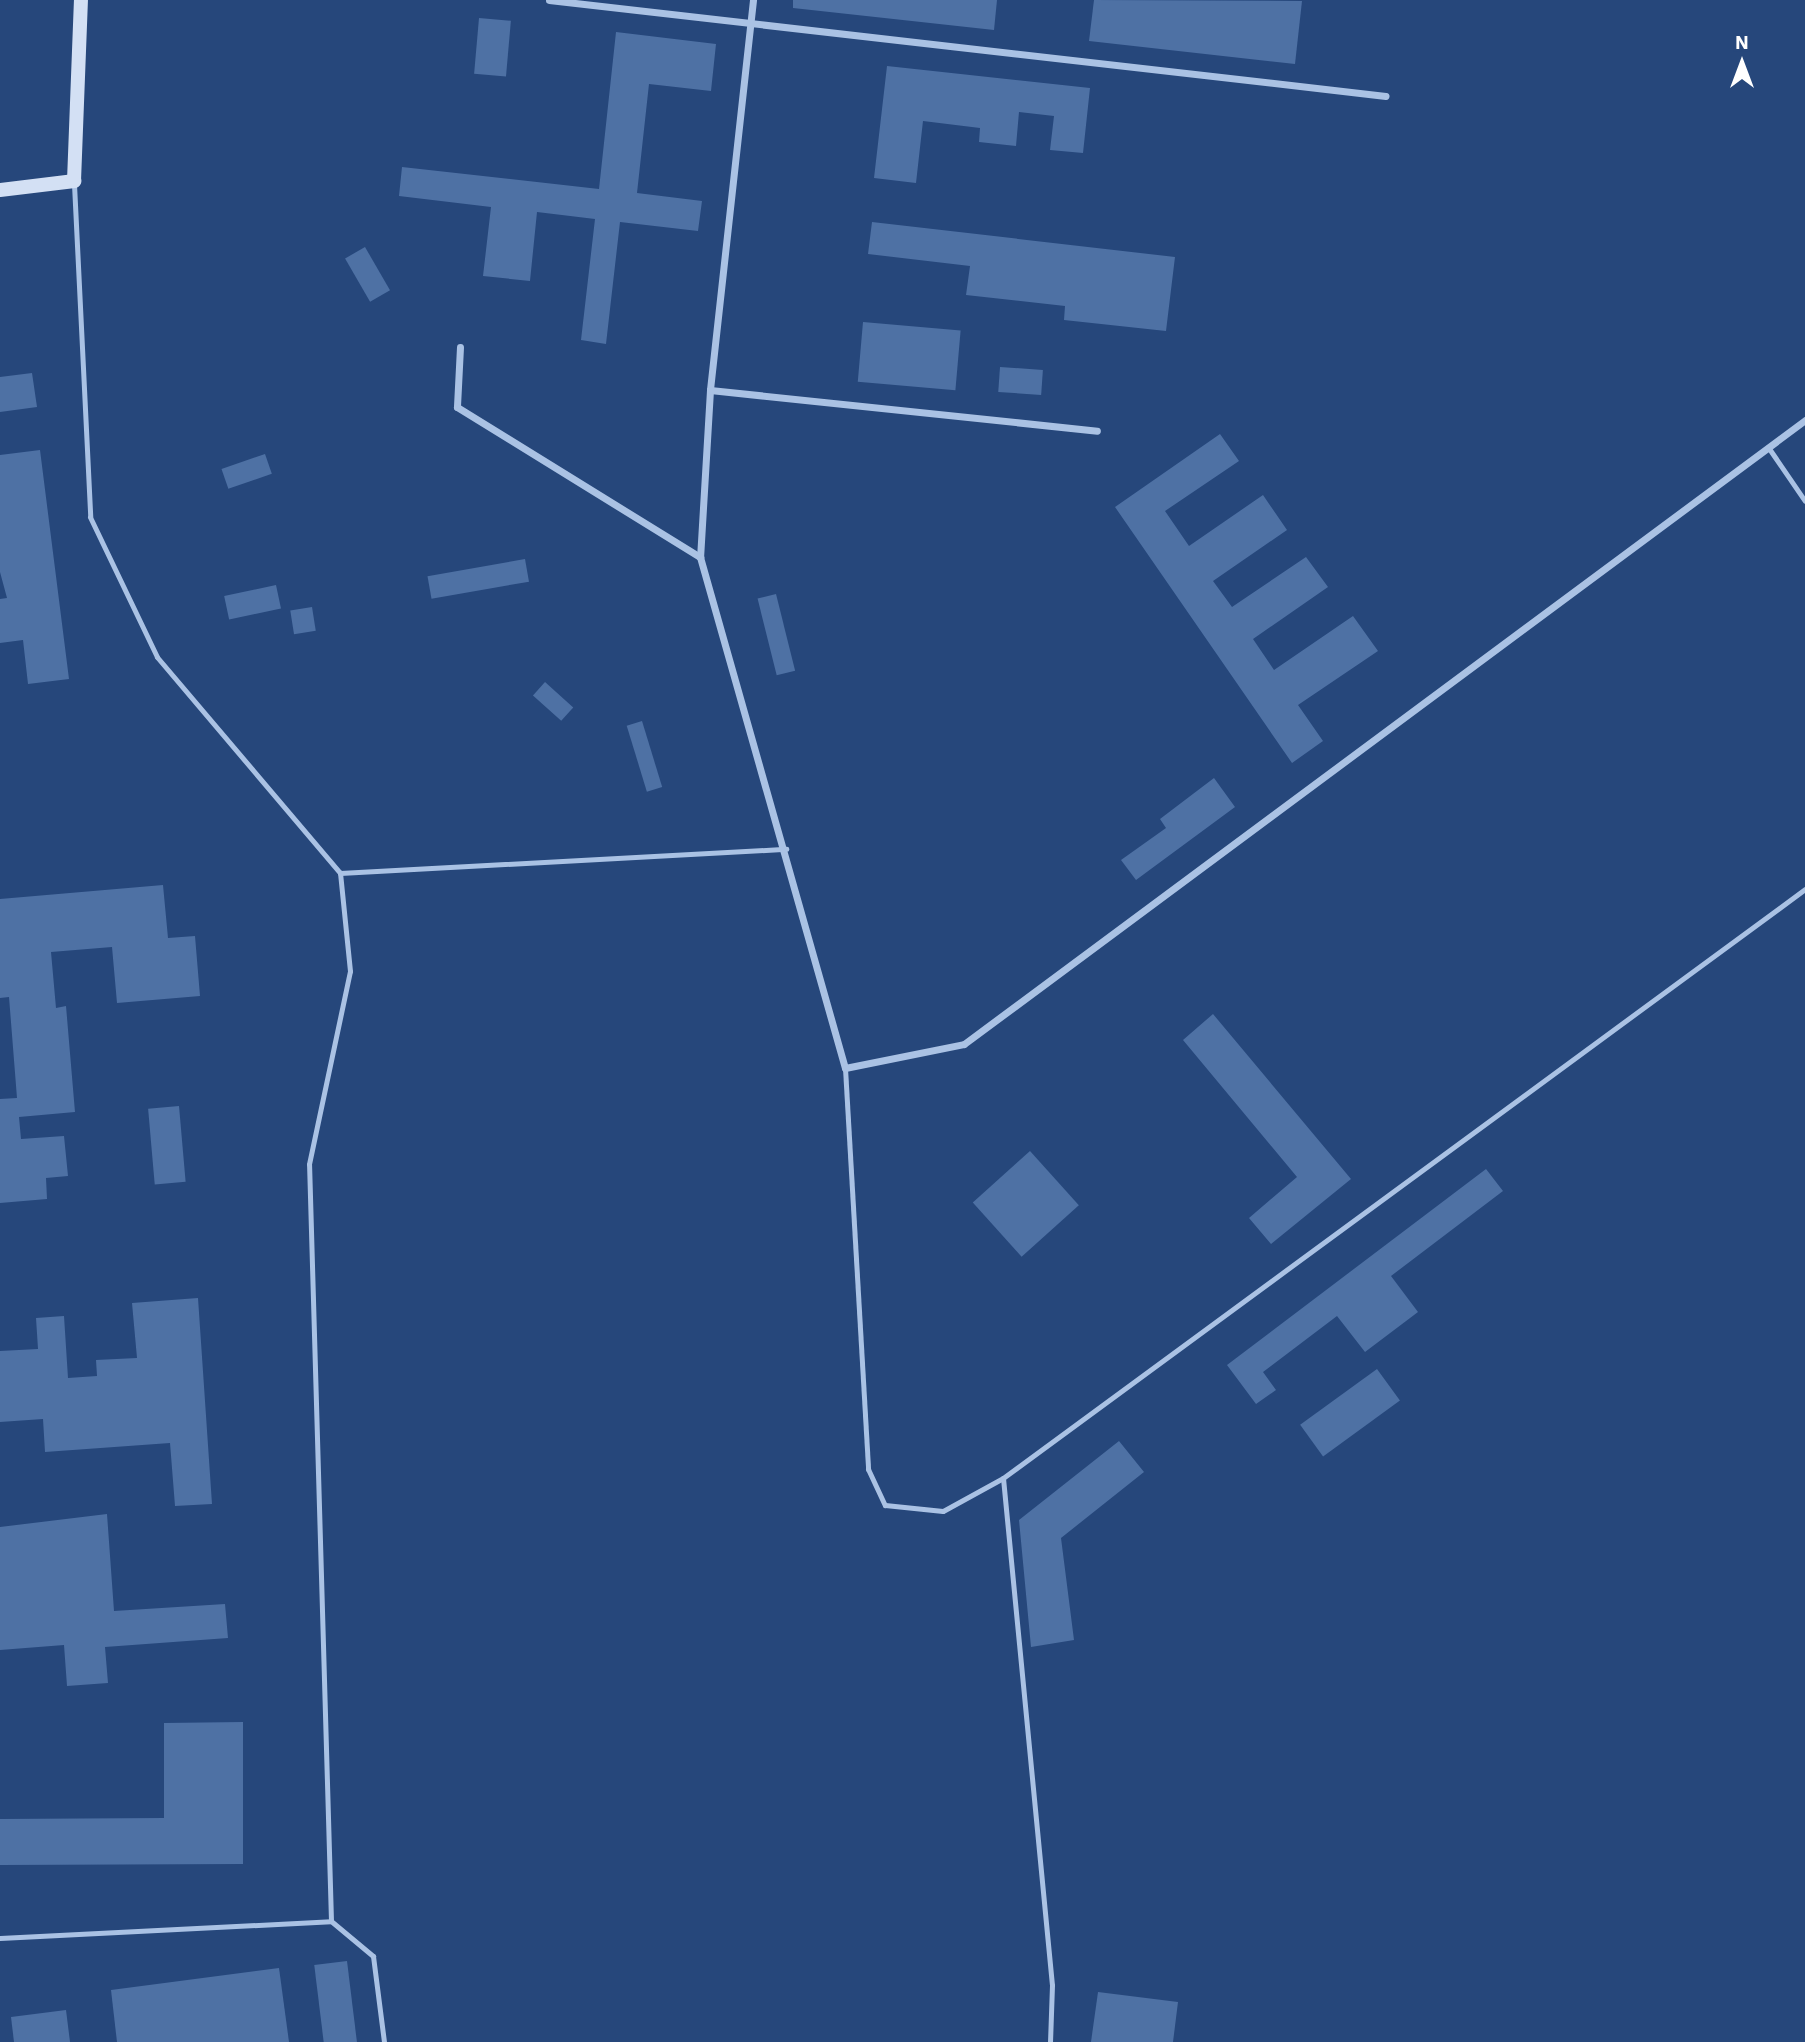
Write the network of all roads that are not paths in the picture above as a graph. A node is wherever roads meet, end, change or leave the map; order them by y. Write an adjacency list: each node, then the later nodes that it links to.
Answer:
1 (81, 0): 6 (street)
2 (549, 0): 4 (street)
3 (753, 0): 4 (street)
4 (751, 23): 5 (street); 9 (street)
5 (1386, 96)
6 (74, 180): 7 (street); 16 (lane)
7 (0, 190)
8 (460, 347): 14 (street)
9 (710, 390): 11 (street); 14 (street)
10 (1805, 420): 12 (street)
11 (1097, 431)
12 (1768, 447): 13 (lane); 18 (street)
13 (1805, 501)
14 (699, 557): 15 (street)
15 (786, 849): 16 (lane); 18 (street)
16 (340, 873): 20 (lane)
17 (1805, 889): 19 (lane)
18 (845, 1068): 19 (lane)
19 (1003, 1478): 23 (lane)
20 (331, 1921): 21 (lane); 22 (lane)
21 (0, 1938)
22 (384, 2042)
23 (1050, 2042)

